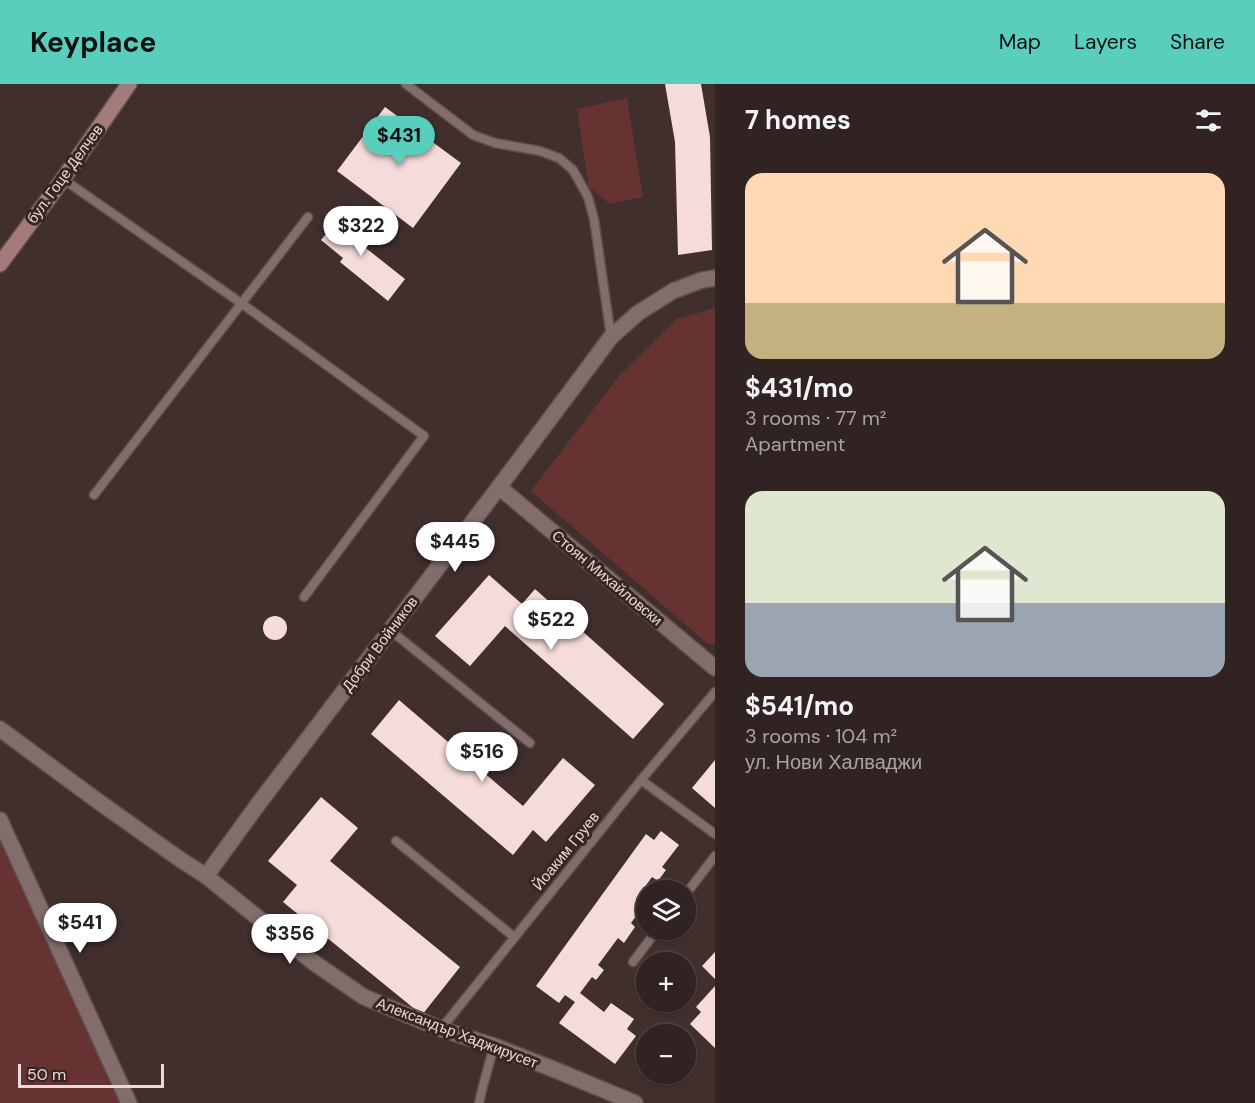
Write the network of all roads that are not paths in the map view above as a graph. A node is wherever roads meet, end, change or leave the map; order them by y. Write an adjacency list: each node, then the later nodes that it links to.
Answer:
1 (129, 84): 3 (main road, бул. Гоце Делчев)
2 (406, 84): 8 (lane)
3 (63, 179): 5 (main road, бул. Гоце Делчев); 7 (lane)
4 (308, 217): 7 (lane)
5 (0, 264)
6 (715, 278): 8 (street, Добри Войников)
7 (241, 303): 10 (lane); 11 (lane)
8 (611, 337): 9 (street, Добри Войников)
9 (499, 488): 12 (street, Добри Войников); 13 (street, Стоян Михайловски)
10 (94, 495)
11 (304, 597)
12 (390, 630): 16 (lane); 22 (street, Добри Войников)
13 (715, 668)
14 (715, 692): 17 (lane, Йоаким Груев)
15 (0, 729): 22 (street, Александър Хаджирусет)
16 (530, 743)
17 (641, 780): 19 (lane); 24 (lane, Йоаким Груев)
18 (0, 820): 29 (street)
19 (715, 834)
20 (396, 841): 24 (lane)
21 (715, 856): 23 (lane)
22 (206, 876): 27 (street, Александър Хаджирусет)
23 (696, 881)
24 (514, 937): 27 (lane, Йоаким Груев)
25 (650, 940): 26 (lane)
26 (633, 962)
27 (441, 1029): 28 (street, Александър Хаджирусет)
28 (494, 1046): 30 (lane); 31 (street, Александър Хаджирусет)
29 (129, 1103)
30 (480, 1103)
31 (635, 1103)

